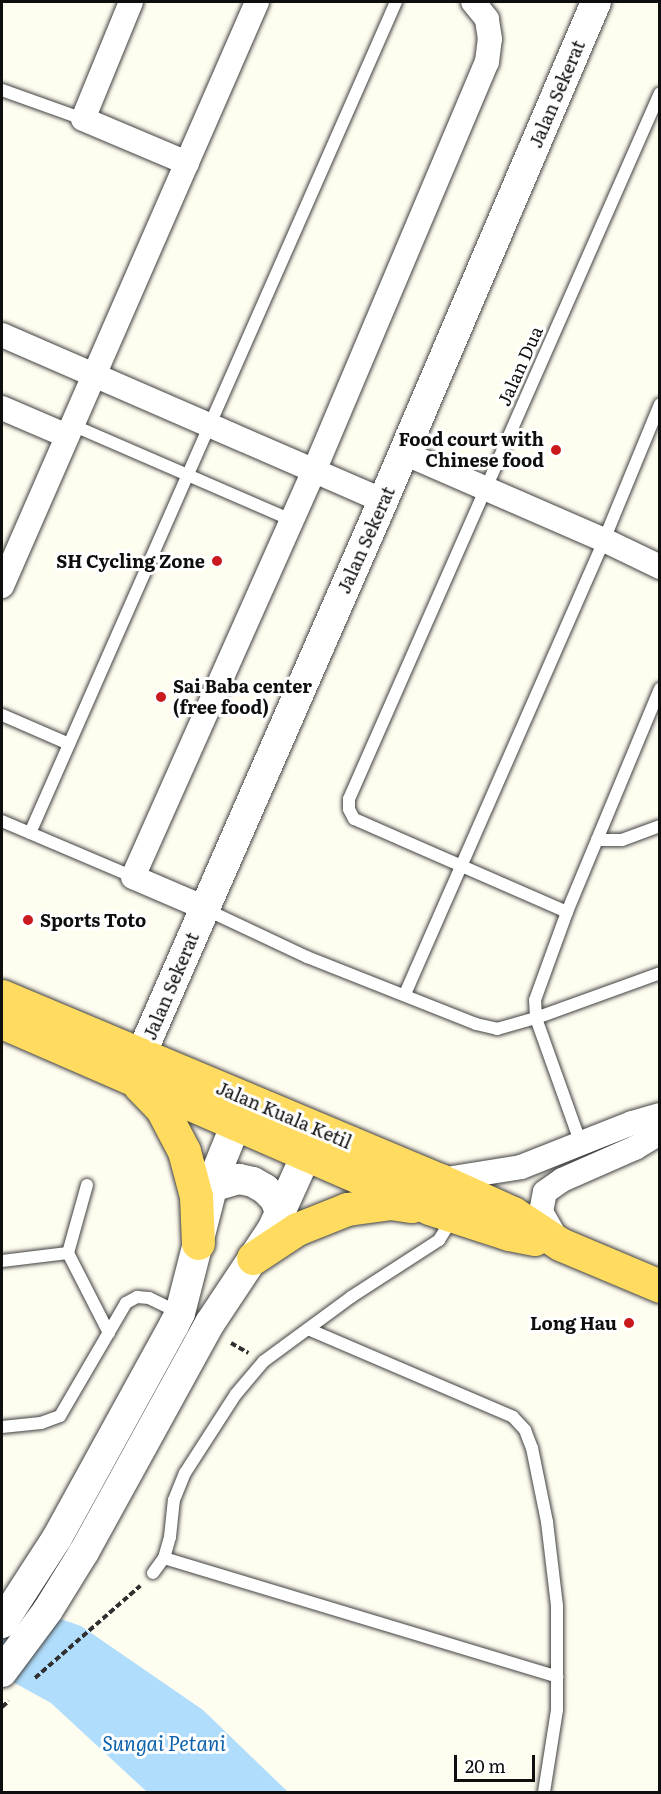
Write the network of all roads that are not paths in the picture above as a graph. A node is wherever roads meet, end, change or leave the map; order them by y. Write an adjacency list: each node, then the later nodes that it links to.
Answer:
1 (131, 2): 8 (street)
2 (257, 2): 9 (street)
3 (396, 2): 14 (lane)
4 (473, 2): 17 (street)
5 (596, 2): 16 (street, Jalan Sekerat)
6 (2, 90): 8 (lane)
7 (660, 93): 19 (lane, Jalan Dua)
8 (83, 120): 9 (street)
9 (187, 163): 11 (street)
10 (2, 335): 11 (street)
11 (94, 375): 14 (street); 15 (street)
12 (660, 404): 22 (lane)
13 (2, 408): 15 (street)
14 (210, 425): 17 (street); 18 (lane)
15 (69, 431): 18 (lane); 23 (street)
16 (404, 453): 19 (street); 20 (street, Jalan Sekerat)
17 (314, 471): 20 (street); 21 (street)
18 (187, 475): 21 (lane); 28 (lane)
19 (486, 488): 22 (street); 33 (lane, Jalan Dua)
20 (383, 501): 35 (street, Jalan Sekerat)
21 (292, 520): 34 (street)
22 (604, 540): 24 (street); 33 (lane)
23 (9, 549): 25 (street)
24 (660, 567)
25 (2, 586)
26 (660, 689): 32 (lane)
27 (2, 715): 28 (lane)
28 (69, 744): 31 (lane)
29 (2, 820): 31 (lane)
30 (660, 826): 32 (lane)
31 (30, 833): 34 (lane)
32 (597, 840): 36 (lane)
33 (461, 865): 36 (lane); 38 (lane)
34 (133, 878): 35 (street)
35 (205, 908): 38 (lane); 42 (street, Jalan Sekerat)
36 (567, 912): 40 (lane)
37 (660, 974): 40 (lane)
38 (405, 994): 40 (lane)
39 (2, 996): 42 (main road, Jalan Kuala Ketil)
40 (536, 1018): 47 (lane)
41 (2, 1022): 42 (main road, Jalan Kuala Ketil)
42 (137, 1065): 43 (main road, Jalan Kuala Ketil); 52 (main road)
43 (241, 1112): 46 (main road, Jalan Kuala Ketil); 49 (street)
44 (660, 1115): 47 (street)
45 (660, 1133): 53 (street)
46 (311, 1142): 50 (main road, Jalan Kuala Ketil); 51 (street)
47 (581, 1144): 50 (street)
48 (87, 1185): 54 (lane)
49 (212, 1187): 51 (street); 52 (street)
50 (441, 1202): 53 (main road, Jalan Kuala Ketil); 55 (main road); 59 (lane)
51 (280, 1212): 55 (street)
52 (198, 1243): 58 (street)
53 (560, 1244): 57 (main road, Jalan Kuala Ketil)
54 (68, 1253): 56 (lane); 60 (lane)
55 (253, 1258): 66 (street)
56 (2, 1261)
57 (660, 1286)
58 (180, 1313): 60 (lane); 64 (street)
59 (308, 1329): 62 (lane); 65 (lane)
60 (109, 1333): 61 (lane)
61 (2, 1427)
62 (164, 1558): 63 (lane); 65 (lane)
63 (153, 1573)
64 (2, 1623)
65 (557, 1677): 67 (lane)
66 (13, 1685)
67 (544, 1792)

